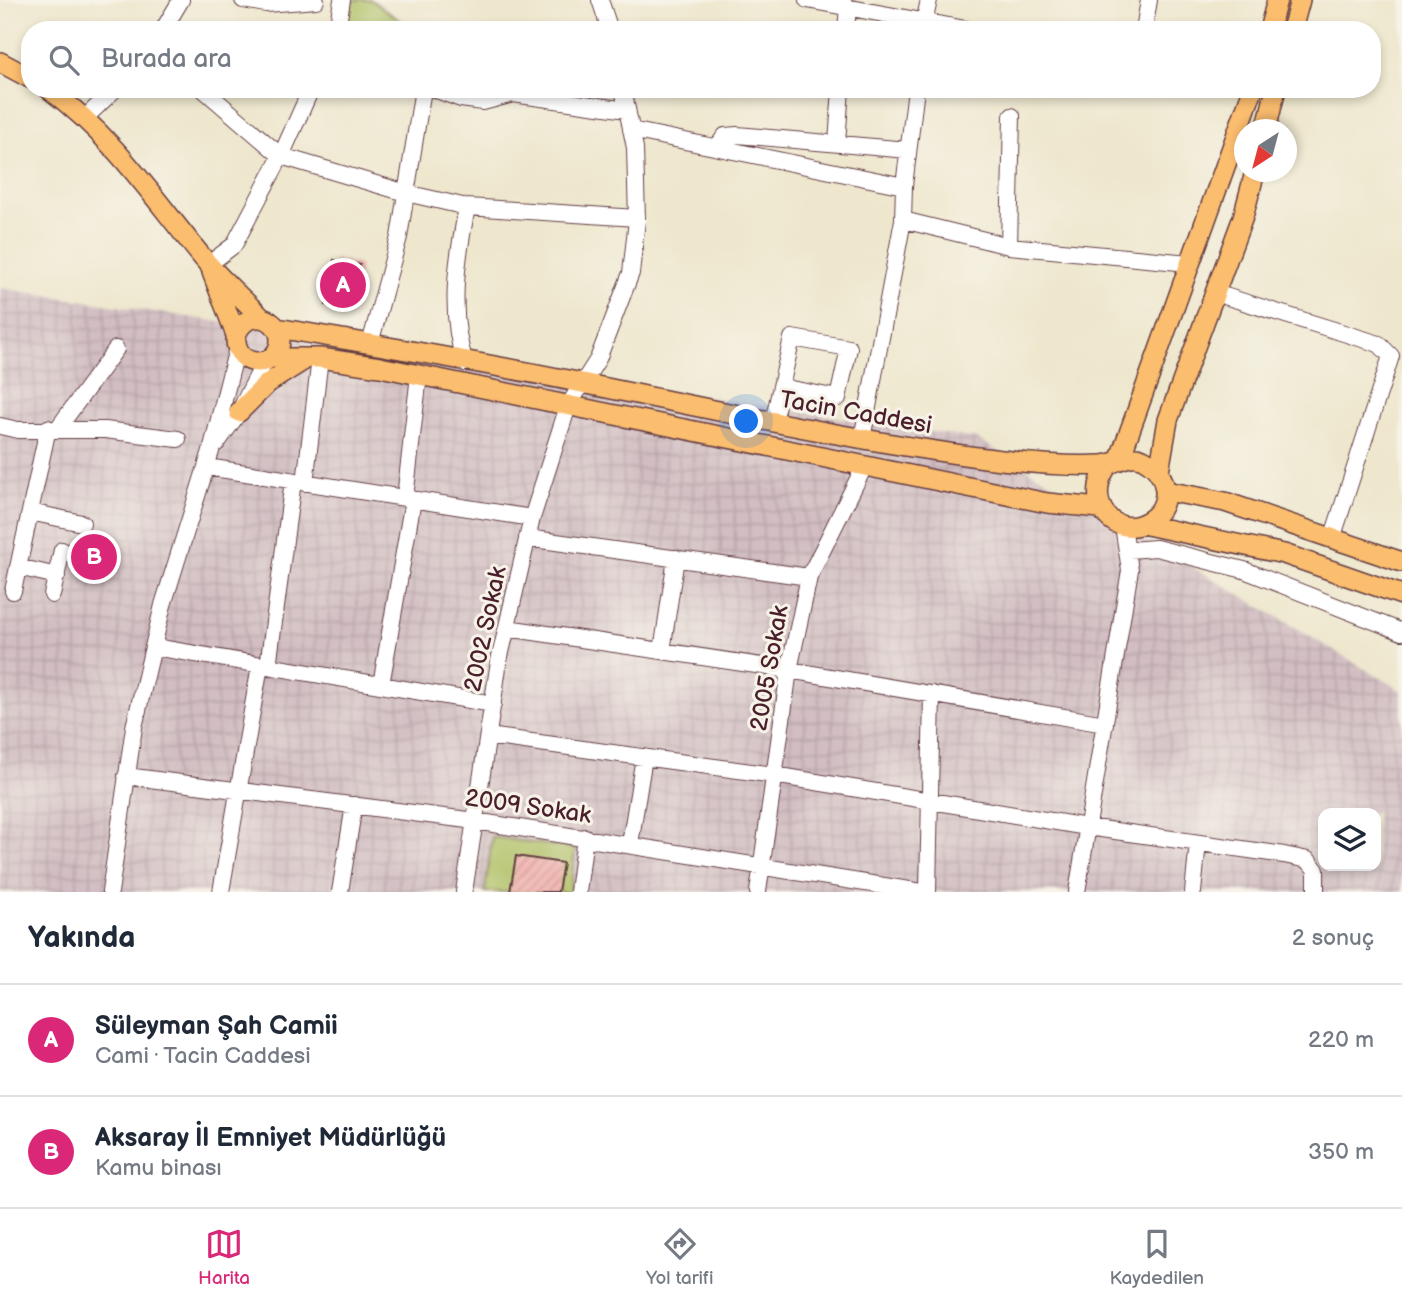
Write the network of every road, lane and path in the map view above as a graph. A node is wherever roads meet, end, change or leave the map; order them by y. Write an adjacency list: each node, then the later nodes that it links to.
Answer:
1 (181, 0): 12 (street)
2 (243, 0): 3 (street)
3 (316, 0)
4 (342, 0): 13 (street)
5 (600, 0): 14 (street)
6 (807, 0): 11 (street)
7 (929, 0): 17 (street)
8 (1149, 0): 18 (street)
9 (1277, 0): 19 (main road)
10 (1300, 0): 20 (main road)
11 (848, 8): 15 (street); 16 (street)
12 (168, 21)
13 (338, 21)
14 (607, 21)
15 (847, 21)
16 (905, 21)
17 (924, 21)
18 (1146, 21)
19 (1271, 21)
20 (1294, 21)
21 (4, 67): 22 (main road)
22 (21, 74)
23 (61, 98): 38 (main road)
24 (105, 98): 38 (street)
25 (213, 98): 44 (street)
26 (307, 98): 44 (street)
27 (422, 98): 47 (street)
28 (458, 98): 29 (street)
29 (498, 98)
30 (542, 98): 36 (street)
31 (625, 98): 36 (street, 2002 Sokak)
32 (840, 98): 41 (street)
33 (915, 98): 43 (street)
34 (1250, 98): 52 (main road)
35 (1274, 98): 39 (main road)
36 (627, 110): 40 (street, 2002 Sokak)
37 (1012, 116): 51 (street)
38 (86, 117): 53 (main road)
39 (1269, 119)
40 (631, 130): 42 (street); 49 (street, 2002 Sokak)
41 (836, 142): 42 (street); 43 (street)
42 (717, 147): 46 (street)
43 (908, 150): 46 (street)
44 (281, 156): 47 (street); 53 (street)
45 (1252, 182): 54 (main road)
46 (904, 186): 50 (street)
47 (407, 194): 48 (street); 57 (street)
48 (467, 207): 49 (street); 61 (street)
49 (637, 218): 63 (street, 2002 Sokak)
50 (903, 219): 51 (street); 71 (street)
51 (1009, 246): 52 (street)
52 (1189, 263): 73 (main road)
53 (209, 264): 55 (main road); 56 (main road)
54 (1214, 293): 76 (main road); 86 (street)
55 (269, 323): 56 (main road); 57 (main road, Tacin Caddesi); 60 (main road)
56 (236, 341): 60 (main road); 72 (street)
57 (370, 344): 61 (main road, Tacin Caddesi)
58 (116, 349): 69 (street)
59 (314, 358): 60 (main road, Tacin Caddesi); 62 (main road, Tacin Caddesi); 66 (main road); 77 (street)
60 (268, 360): 66 (street)
61 (466, 363): 63 (main road, Tacin Caddesi)
62 (419, 375): 65 (main road, Tacin Caddesi); 79 (street)
63 (581, 383): 65 (street, 2002 Sokak); 67 (main road, Tacin Caddesi)
64 (781, 387): 64 (street); 67 (street)
65 (568, 406): 74 (main road, Tacin Caddesi); 82 (street, 2002 Sokak)
66 (239, 412): 72 (street)
67 (773, 422): 71 (main road, Tacin Caddesi)
68 (0, 426): 69 (street)
69 (53, 428): 70 (street); 81 (street)
70 (178, 439)
71 (862, 439): 73 (main road, Tacin Caddesi)
72 (211, 451): 75 (street)
73 (1115, 461): 76 (main road, Tacin Caddesi); 80 (main road)
74 (865, 465): 80 (main road, Tacin Caddesi); 93 (street, 2005 Sokak)
75 (206, 467): 77 (street); 99 (street)
76 (1159, 471): 78 (main road)
77 (299, 482): 79 (street); 101 (street)
78 (1166, 491): 84 (main road); 86 (main road)
79 (409, 499): 82 (street); 103 (street)
80 (1100, 508): 84 (main road)
81 (30, 512): 83 (street); 91 (street)
82 (532, 518): 85 (street, 2002 Sokak)
83 (82, 523)
84 (1133, 525): 88 (street); 95 (main road)
85 (527, 538): 89 (street); 97 (street, 2002 Sokak)
86 (1332, 539): 90 (main road)
87 (62, 550): 92 (street)
88 (1129, 550): 98 (street); 106 (street)
89 (676, 558): 93 (street); 100 (street)
90 (1402, 562)
91 (18, 567): 92 (street); 94 (street)
92 (57, 576): 96 (street)
93 (809, 577): 102 (street, 2005 Sokak)
94 (13, 591)
95 (1402, 594)
96 (52, 595)
97 (507, 628): 100 (street); 105 (street, 2002 Sokak)
98 (1402, 632)
99 (153, 647): 101 (street); 110 (street)
100 (662, 651): 102 (street)
101 (264, 665): 103 (street); 111 (street)
102 (789, 670): 104 (street); 109 (street, 2005 Sokak)
103 (381, 685): 105 (street)
104 (932, 694): 106 (street); 112 (street)
105 (493, 704): 107 (street, 2002 Sokak)
106 (1105, 724): 115 (street)
107 (488, 736): 108 (street); 114 (street, 2002 Sokak)
108 (644, 757): 109 (street); 118 (street)
109 (774, 775): 112 (street); 119 (street, 2005 Sokak)
110 (126, 776): 111 (street, 2009 Sokak); 120 (street)
111 (239, 791): 113 (street, 2009 Sokak); 121 (street)
112 (930, 801): 115 (street); 127 (street)
113 (354, 805): 114 (street, 2009 Sokak); 122 (street)
114 (475, 821): 116 (street, 2009 Sokak); 123 (street, 2002 Sokak)
115 (1087, 827): 117 (street); 128 (street)
116 (585, 837): 118 (street, 2009 Sokak); 124 (street)
117 (1198, 843): 129 (street); 130 (street)
118 (630, 844): 119 (street, 2009 Sokak)
119 (762, 864): 125 (street, 2005 Sokak); 126 (street, 2009 Sokak)
120 (110, 892)
121 (221, 892)
122 (341, 892)
123 (464, 892)
124 (578, 892)
125 (758, 892)
126 (922, 892)
127 (928, 892)
128 (1077, 892)
129 (1193, 892)
130 (1316, 892)

